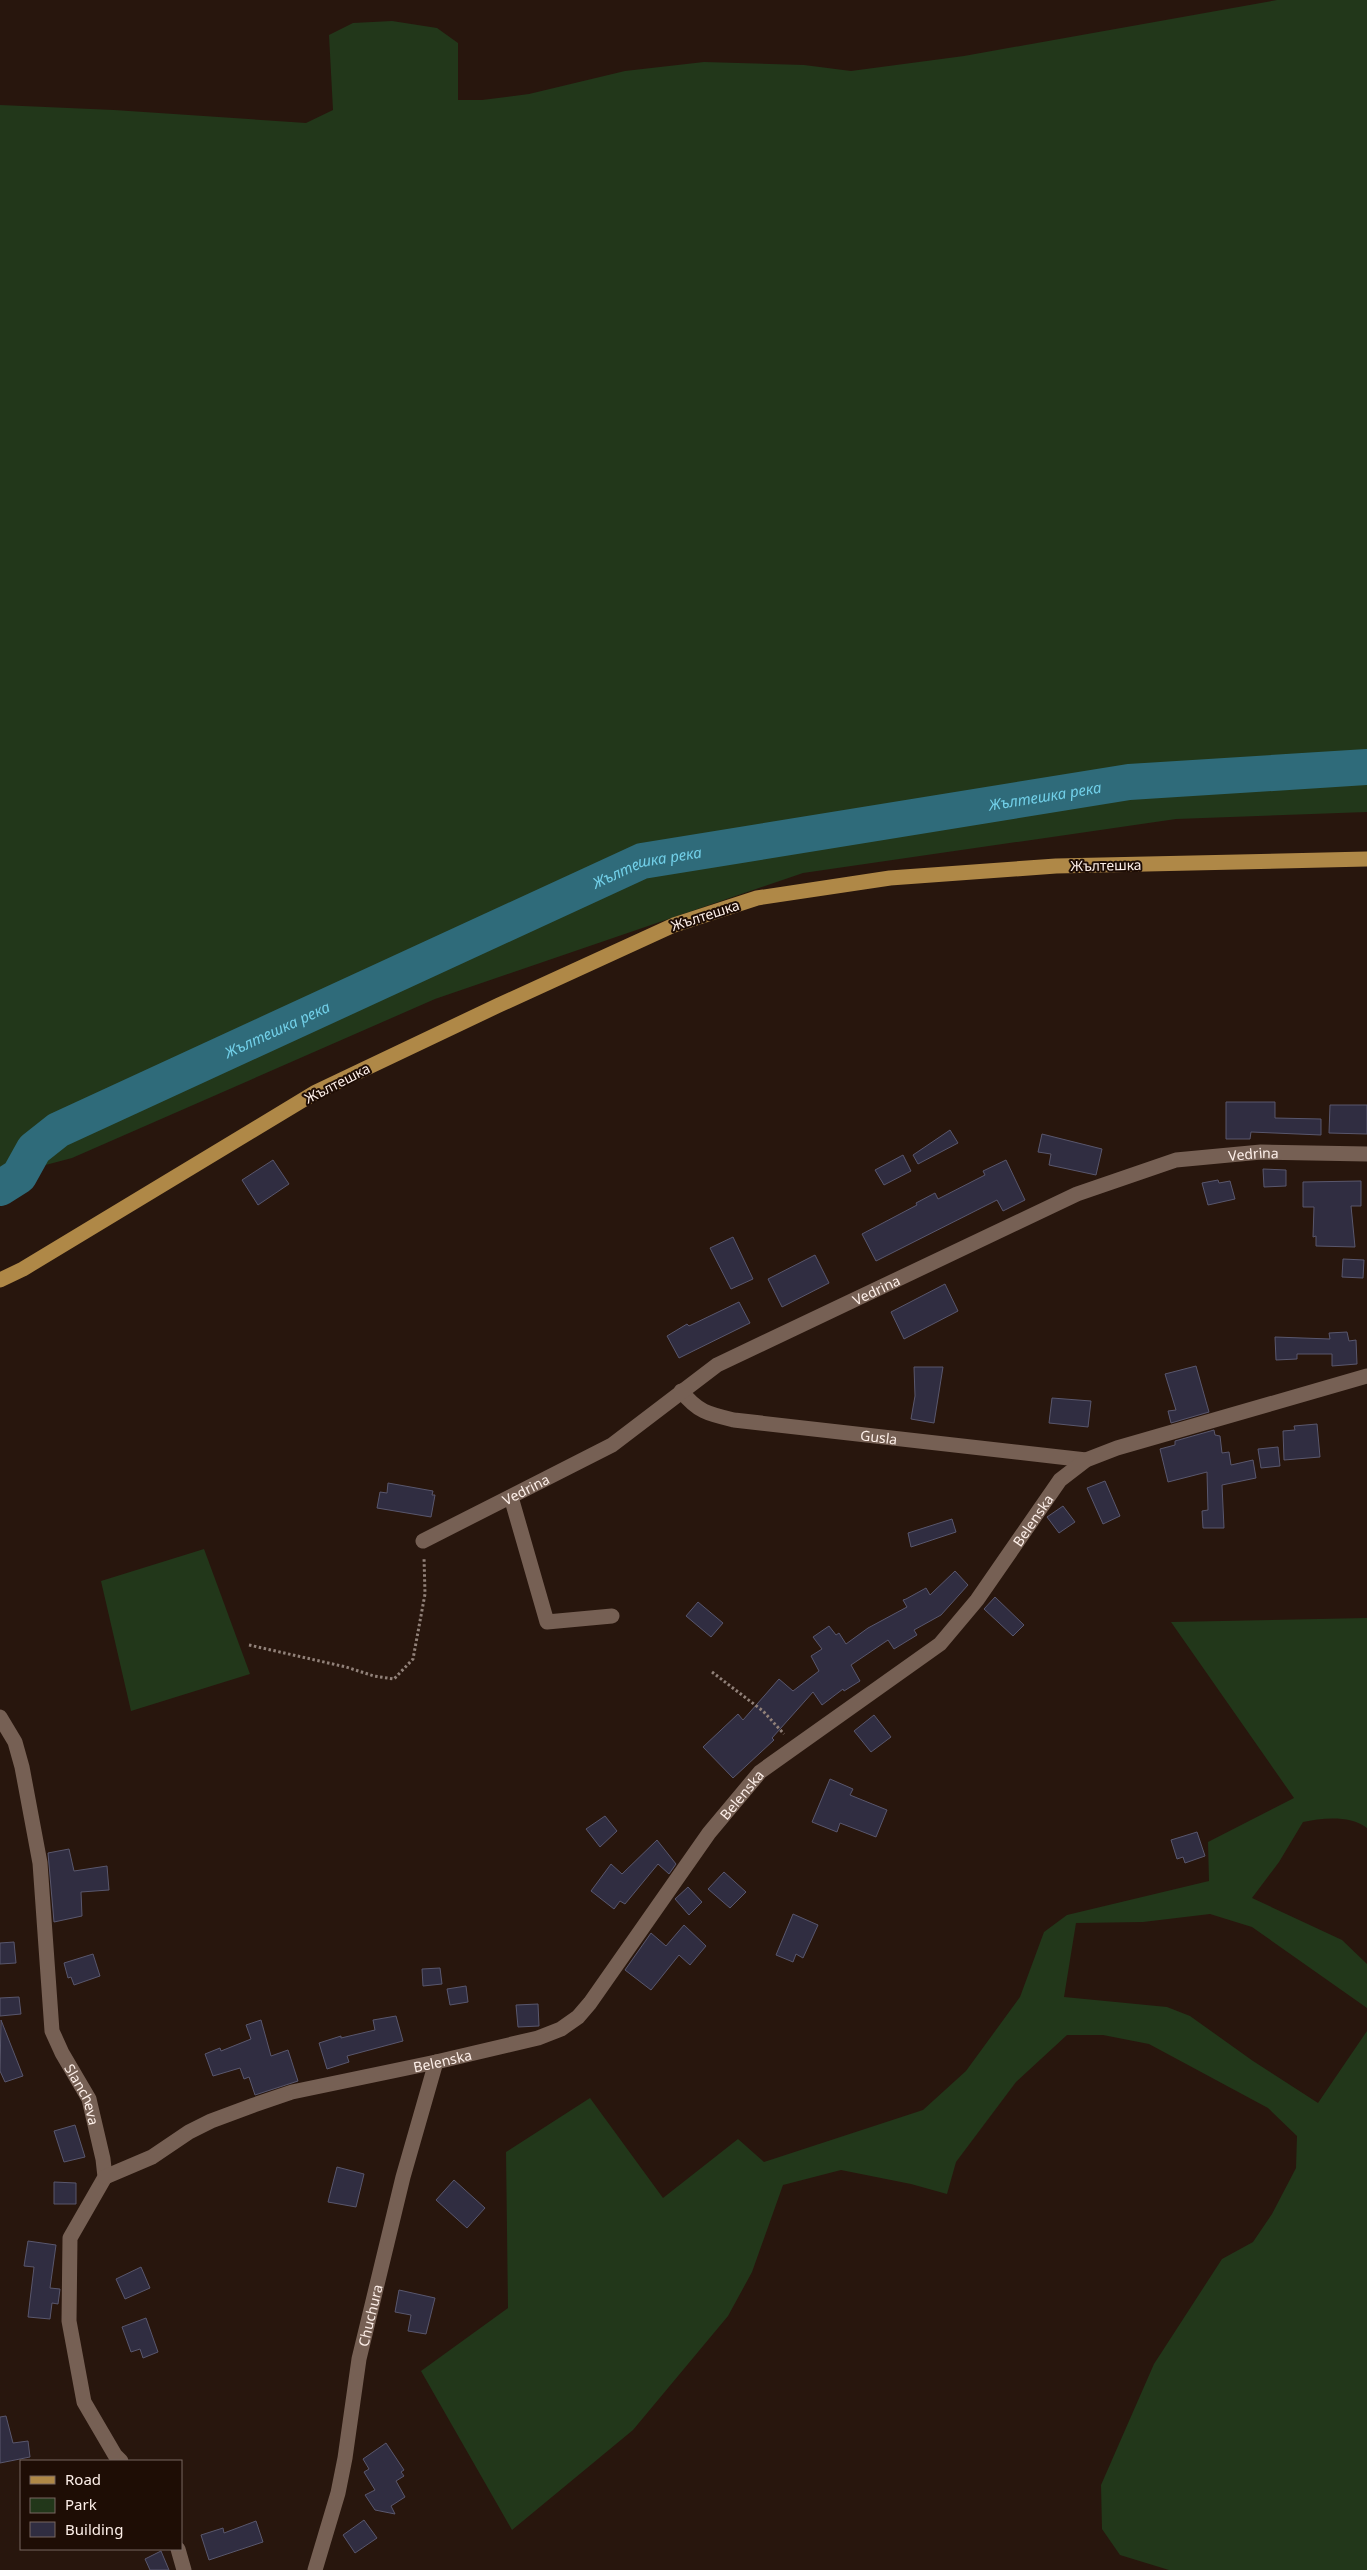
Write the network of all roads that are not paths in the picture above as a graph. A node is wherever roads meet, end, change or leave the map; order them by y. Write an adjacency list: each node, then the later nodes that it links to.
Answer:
1 (1367, 859): 3 (main road, Жълтешка)
2 (1367, 1154): 5 (street, Vedrina)
3 (0, 1280)
4 (1367, 1376): 6 (street, Belenska)
5 (681, 1391): 6 (street, Gusla); 7 (street, Vedrina)
6 (1086, 1460): 11 (street, Belenska)
7 (511, 1497): 8 (street, Vedrina); 9 (street)
8 (423, 1541)
9 (612, 1616)
10 (0, 1718): 12 (street, Slancheva)
11 (436, 2062): 12 (street, Belenska); 16 (street, Chuchura)
12 (105, 2177): 13 (street)
13 (120, 2460)
14 (178, 2550): 15 (street)
15 (184, 2570)
16 (316, 2570)

